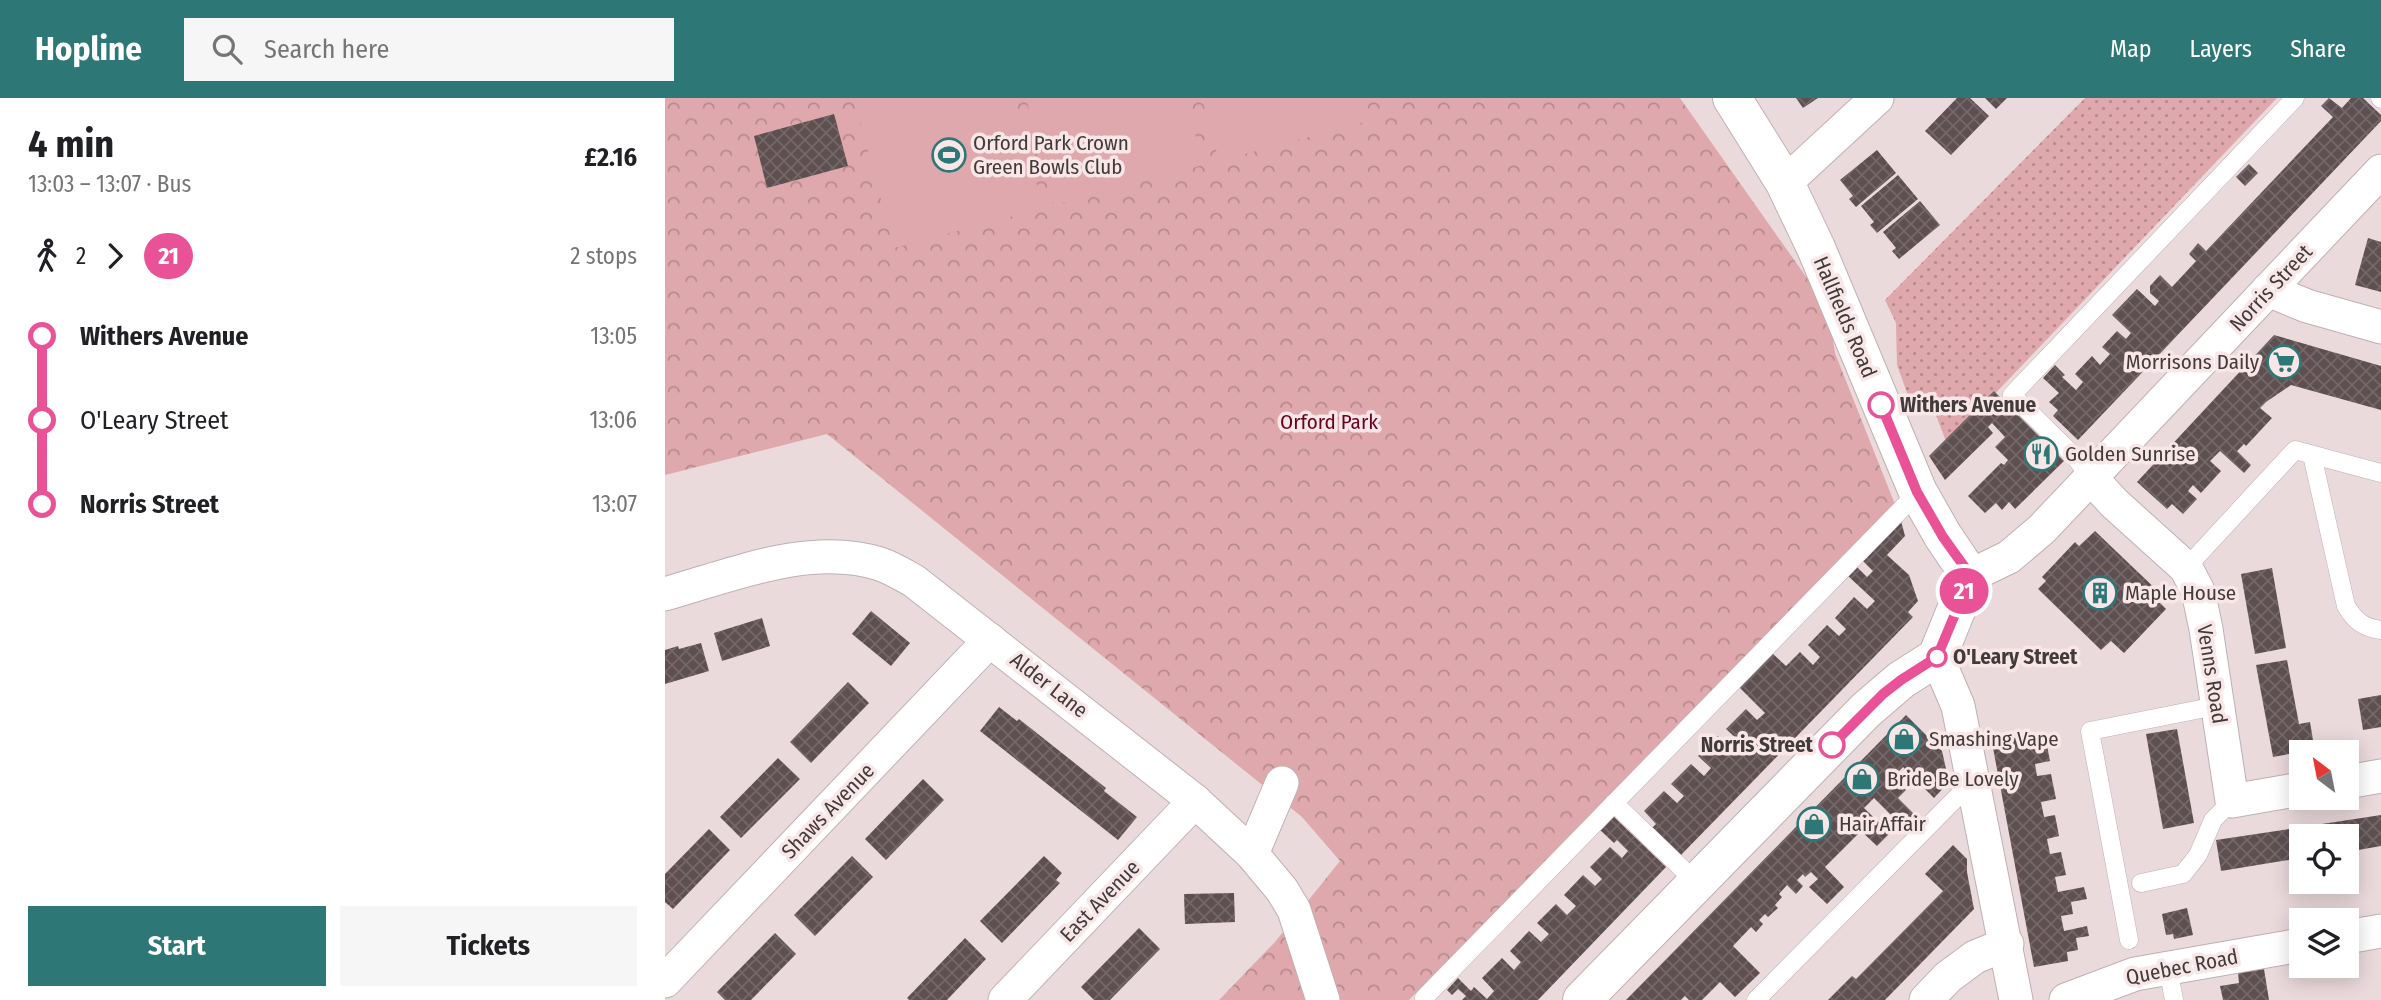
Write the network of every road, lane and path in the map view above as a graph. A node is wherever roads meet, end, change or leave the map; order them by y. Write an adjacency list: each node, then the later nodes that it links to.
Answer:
1 (1732, 98): 5 (street, Hallfields Road)
2 (1877, 98): 5 (street)
3 (2295, 98): 10 (lane)
4 (2381, 170): 6 (street, Norris Street)
5 (1785, 183): 11 (street, Hallfields Road)
6 (2268, 290): 7 (street); 10 (street, Norris Street)
7 (2381, 327)
8 (2312, 455): 9 (lane); 12 (lane); 15 (lane)
9 (2381, 473)
10 (2091, 478): 12 (street, Venns Road); 13 (street, Norris Street)
11 (1917, 492): 13 (street, Hallfields Road); 26 (lane)
12 (2186, 568): 18 (street, Venns Road)
13 (1971, 576): 17 (street)
14 (665, 594): 16 (street, Alder Lane)
15 (2381, 630)
16 (990, 639): 24 (street, Alder Lane); 35 (street, Shaws Avenue)
17 (1937, 657): 20 (street); 28 (street)
18 (2217, 706): 25 (street, Venns Road); 32 (lane)
19 (2381, 776): 21 (street)
20 (1974, 780): 33 (street); 41 (lane)
21 (2359, 780)
22 (1282, 783): 27 (street)
23 (2289, 791): 25 (street)
24 (1195, 801): 27 (street, Alder Lane); 37 (street, East Avenue)
25 (2232, 801): 29 (lane)
26 (1615, 803): 28 (lane); 39 (lane)
27 (1252, 854): 38 (street, Alder Lane)
28 (1697, 883): 40 (street)
29 (2141, 883)
30 (2381, 932): 31 (street)
31 (2359, 935)
32 (2129, 940)
33 (2007, 944): 42 (street); 43 (street)
34 (2289, 949): 36 (street, Quebec Road)
35 (665, 981)
36 (2171, 984): 44 (street, Quebec Road)
37 (1005, 1000)
38 (1323, 1000)
39 (1426, 1000)
40 (1582, 1000)
41 (1756, 1000)
42 (1926, 1000)
43 (2017, 1000)
44 (2066, 1000)

